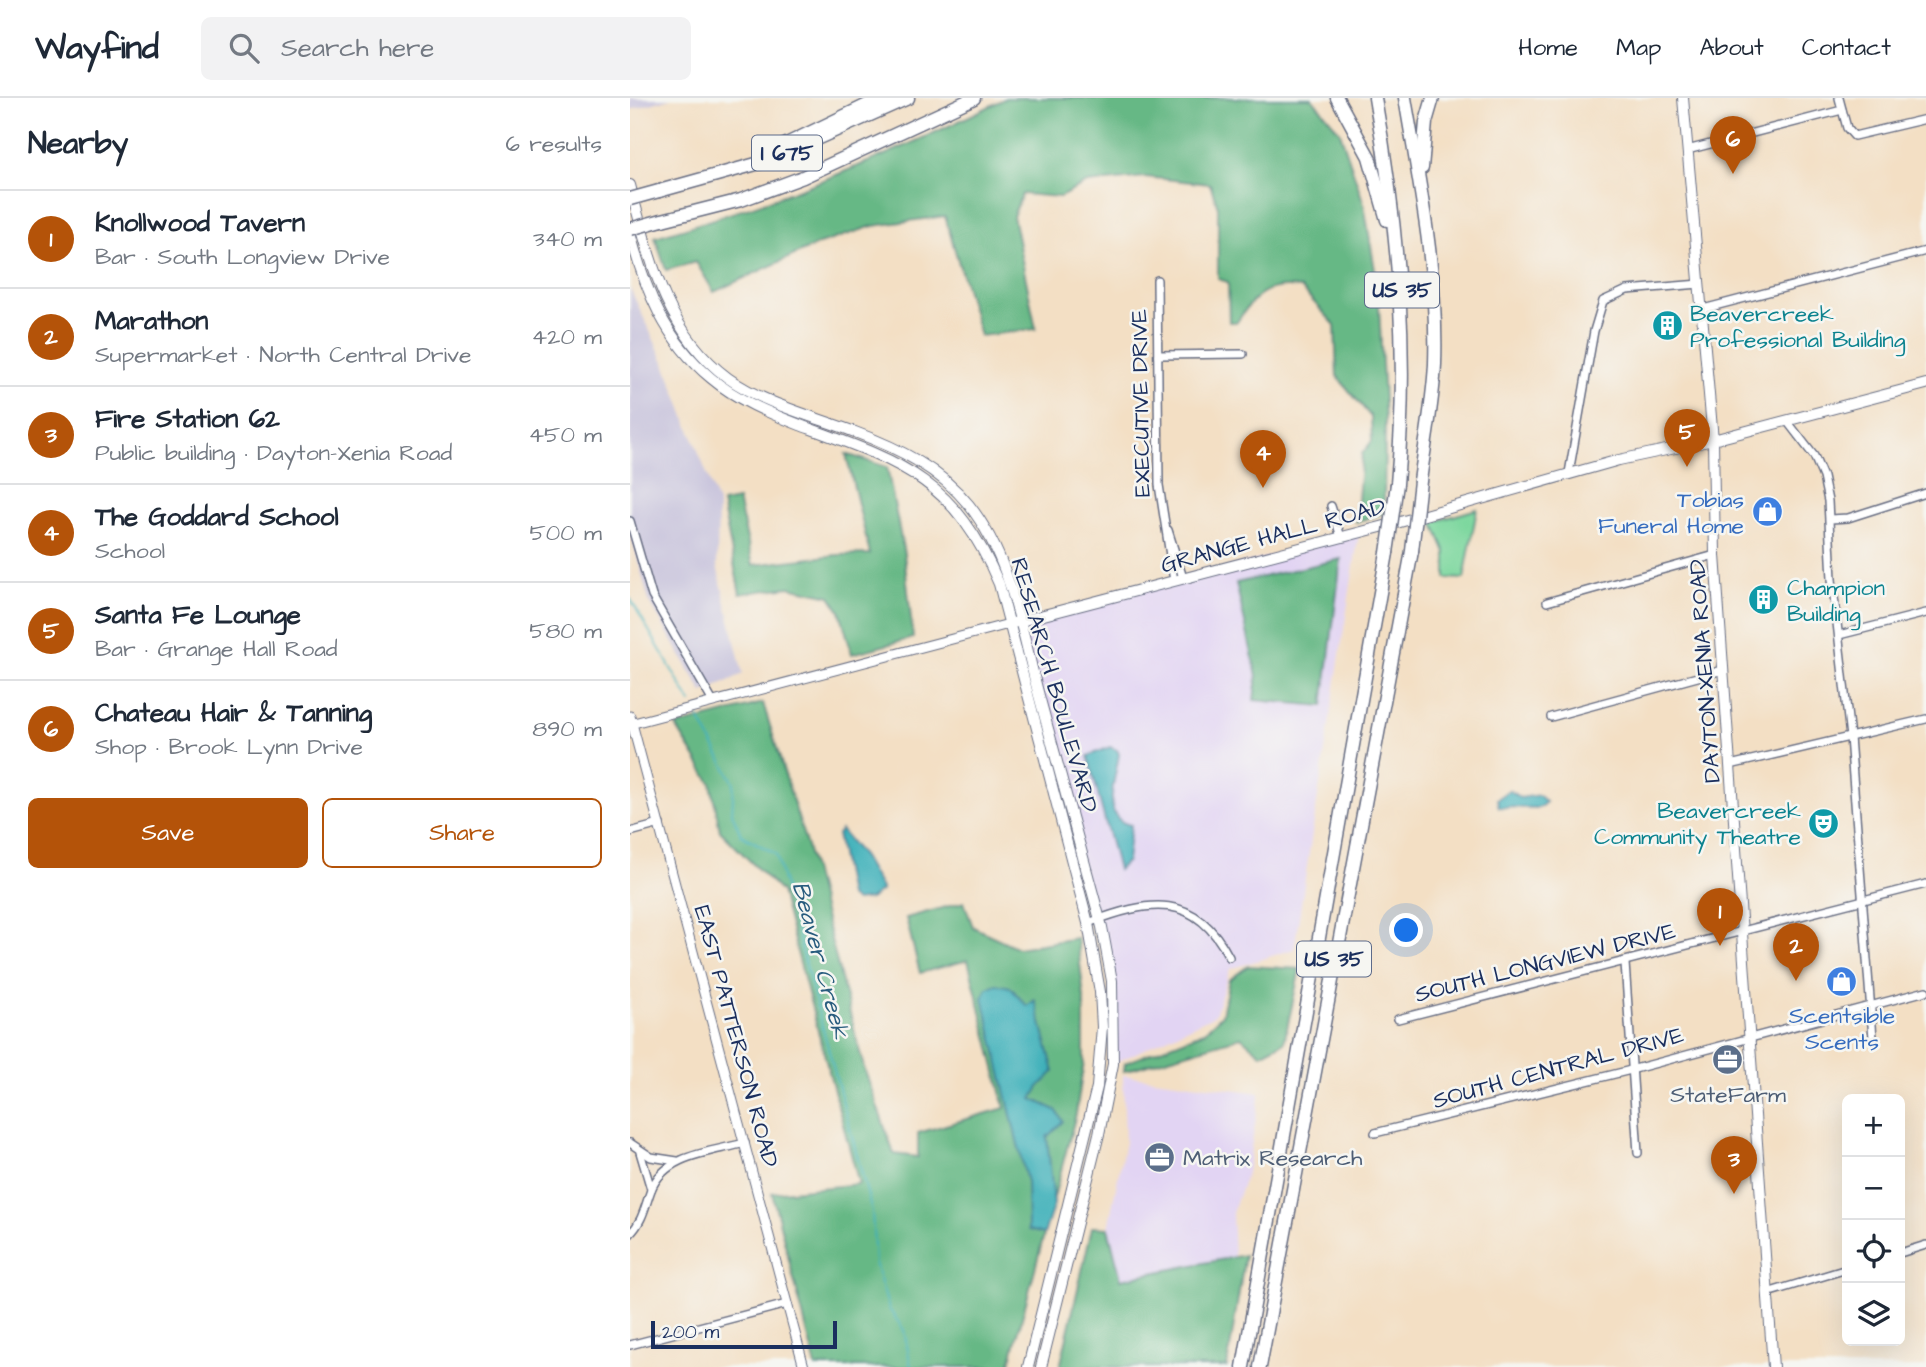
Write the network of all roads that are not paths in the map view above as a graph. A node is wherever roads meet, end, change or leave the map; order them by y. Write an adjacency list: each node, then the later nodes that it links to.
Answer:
1 (882, 98): 16 (highway)
2 (908, 98): 16 (highway, I 675)
3 (967, 98): 13 (highway, I 675)
4 (974, 98): 13 (highway)
5 (1337, 98): 31 (highway)
6 (1375, 98): 31 (highway, US 35)
7 (1399, 98): 29 (highway, US 35)
8 (1405, 98): 18 (highway)
9 (1433, 98): 18 (highway)
10 (1683, 98): 15 (main road, DAYTON-XENIA ROAD)
11 (1839, 98): 12 (street)
12 (1842, 110): 14 (street); 15 (street)
13 (939, 114): 20 (highway, I 675, bridge)
14 (1926, 119)
15 (1687, 150): 23 (main road, DAYTON-XENIA ROAD)
16 (728, 174): 19 (highway, I 675, bridge)
17 (630, 185): 42 (main road, RESEARCH BOULEVARD)
18 (1421, 190): 29 (highway)
19 (630, 199)
20 (630, 231): 42 (main road, RESEARCH BOULEVARD)
21 (1926, 251): 24 (street)
22 (1157, 280): 26 (street, EXECUTIVE DRIVE)
23 (1700, 284): 24 (main road, DAYTON-XENIA ROAD); 32 (street)
24 (1703, 309): 30 (main road, DAYTON-XENIA ROAD)
25 (1242, 354): 26 (street)
26 (1157, 355): 39 (street, EXECUTIVE DRIVE)
27 (1926, 384): 28 (main road, GRANGE HALL ROAD)
28 (1787, 421): 30 (main road, GRANGE HALL ROAD); 35 (street)
29 (1426, 435): 84 (highway, US 35, bridge)
30 (1713, 440): 32 (main road, GRANGE HALL ROAD); 38 (main road, DAYTON-XENIA ROAD)
31 (1401, 444): 83 (highway, US 35, bridge)
32 (1569, 473): 37 (main road, GRANGE HALL ROAD)
33 (1926, 493): 35 (street)
34 (1331, 506): 37 (street)
35 (1830, 520): 43 (street)
36 (630, 522): 45 (street)
37 (1340, 537): 39 (main road, GRANGE HALL ROAD)
38 (1715, 555): 40 (street); 44 (main road, DAYTON-XENIA ROAD)
39 (1178, 579): 42 (main road, GRANGE HALL ROAD)
40 (1547, 602)
41 (1926, 613): 43 (street)
42 (1014, 623): 45 (street, GRANGE HALL ROAD); 55 (main road, RESEARCH BOULEVARD); 56 (main road, RESEARCH BOULEVARD)
43 (1839, 635): 49 (street)
44 (1723, 670): 46 (street); 50 (main road, DAYTON-XENIA ROAD)
45 (713, 702): 48 (street, GRANGE HALL ROAD)
46 (1551, 717)
47 (1926, 719): 49 (street)
48 (631, 721): 51 (street, EAST PATTERSON ROAD)
49 (1850, 737): 50 (street); 54 (street)
50 (1730, 765): 57 (main road, DAYTON-XENIA ROAD)
51 (660, 824): 52 (street); 68 (street, EAST PATTERSON ROAD)
52 (630, 832)
53 (1926, 884): 54 (street, SOUTH LONGVIEW DRIVE)
54 (1861, 901): 57 (street, SOUTH LONGVIEW DRIVE); 61 (street)
55 (1100, 919): 56 (street); 58 (street); 82 (main road, RESEARCH BOULEVARD)
56 (1088, 923): 81 (main road, RESEARCH BOULEVARD)
57 (1742, 931): 59 (street, SOUTH LONGVIEW DRIVE); 63 (main road, DAYTON-XENIA ROAD)
58 (1229, 957)
59 (1625, 963): 62 (street, SOUTH LONGVIEW DRIVE); 65 (street)
60 (1926, 991): 61 (street, SOUTH CENTRAL DRIVE)
61 (1869, 1006): 63 (street, SOUTH CENTRAL DRIVE); 64 (street)
62 (1398, 1019)
63 (1749, 1038): 65 (street, SOUTH CENTRAL DRIVE); 77 (main road, DAYTON-XENIA ROAD)
64 (1873, 1038)
65 (1631, 1069): 66 (street, SOUTH CENTRAL DRIVE); 70 (street)
66 (1375, 1133)
67 (630, 1143): 69 (street)
68 (745, 1143): 71 (street); 78 (street, EAST PATTERSON ROAD)
69 (640, 1152): 71 (street); 72 (street)
70 (1638, 1153)
71 (682, 1159): 72 (street)
72 (651, 1190): 73 (street)
73 (630, 1234)
74 (1926, 1245): 75 (street)
75 (1905, 1251)
76 (1842, 1270): 77 (street)
77 (1767, 1293): 85 (main road, DAYTON-XENIA ROAD)
78 (787, 1304): 79 (street); 80 (street, EAST PATTERSON ROAD)
79 (630, 1345)
80 (804, 1367)
81 (1028, 1367)
82 (1041, 1367)
83 (1243, 1367)
84 (1260, 1367)
85 (1773, 1367)

